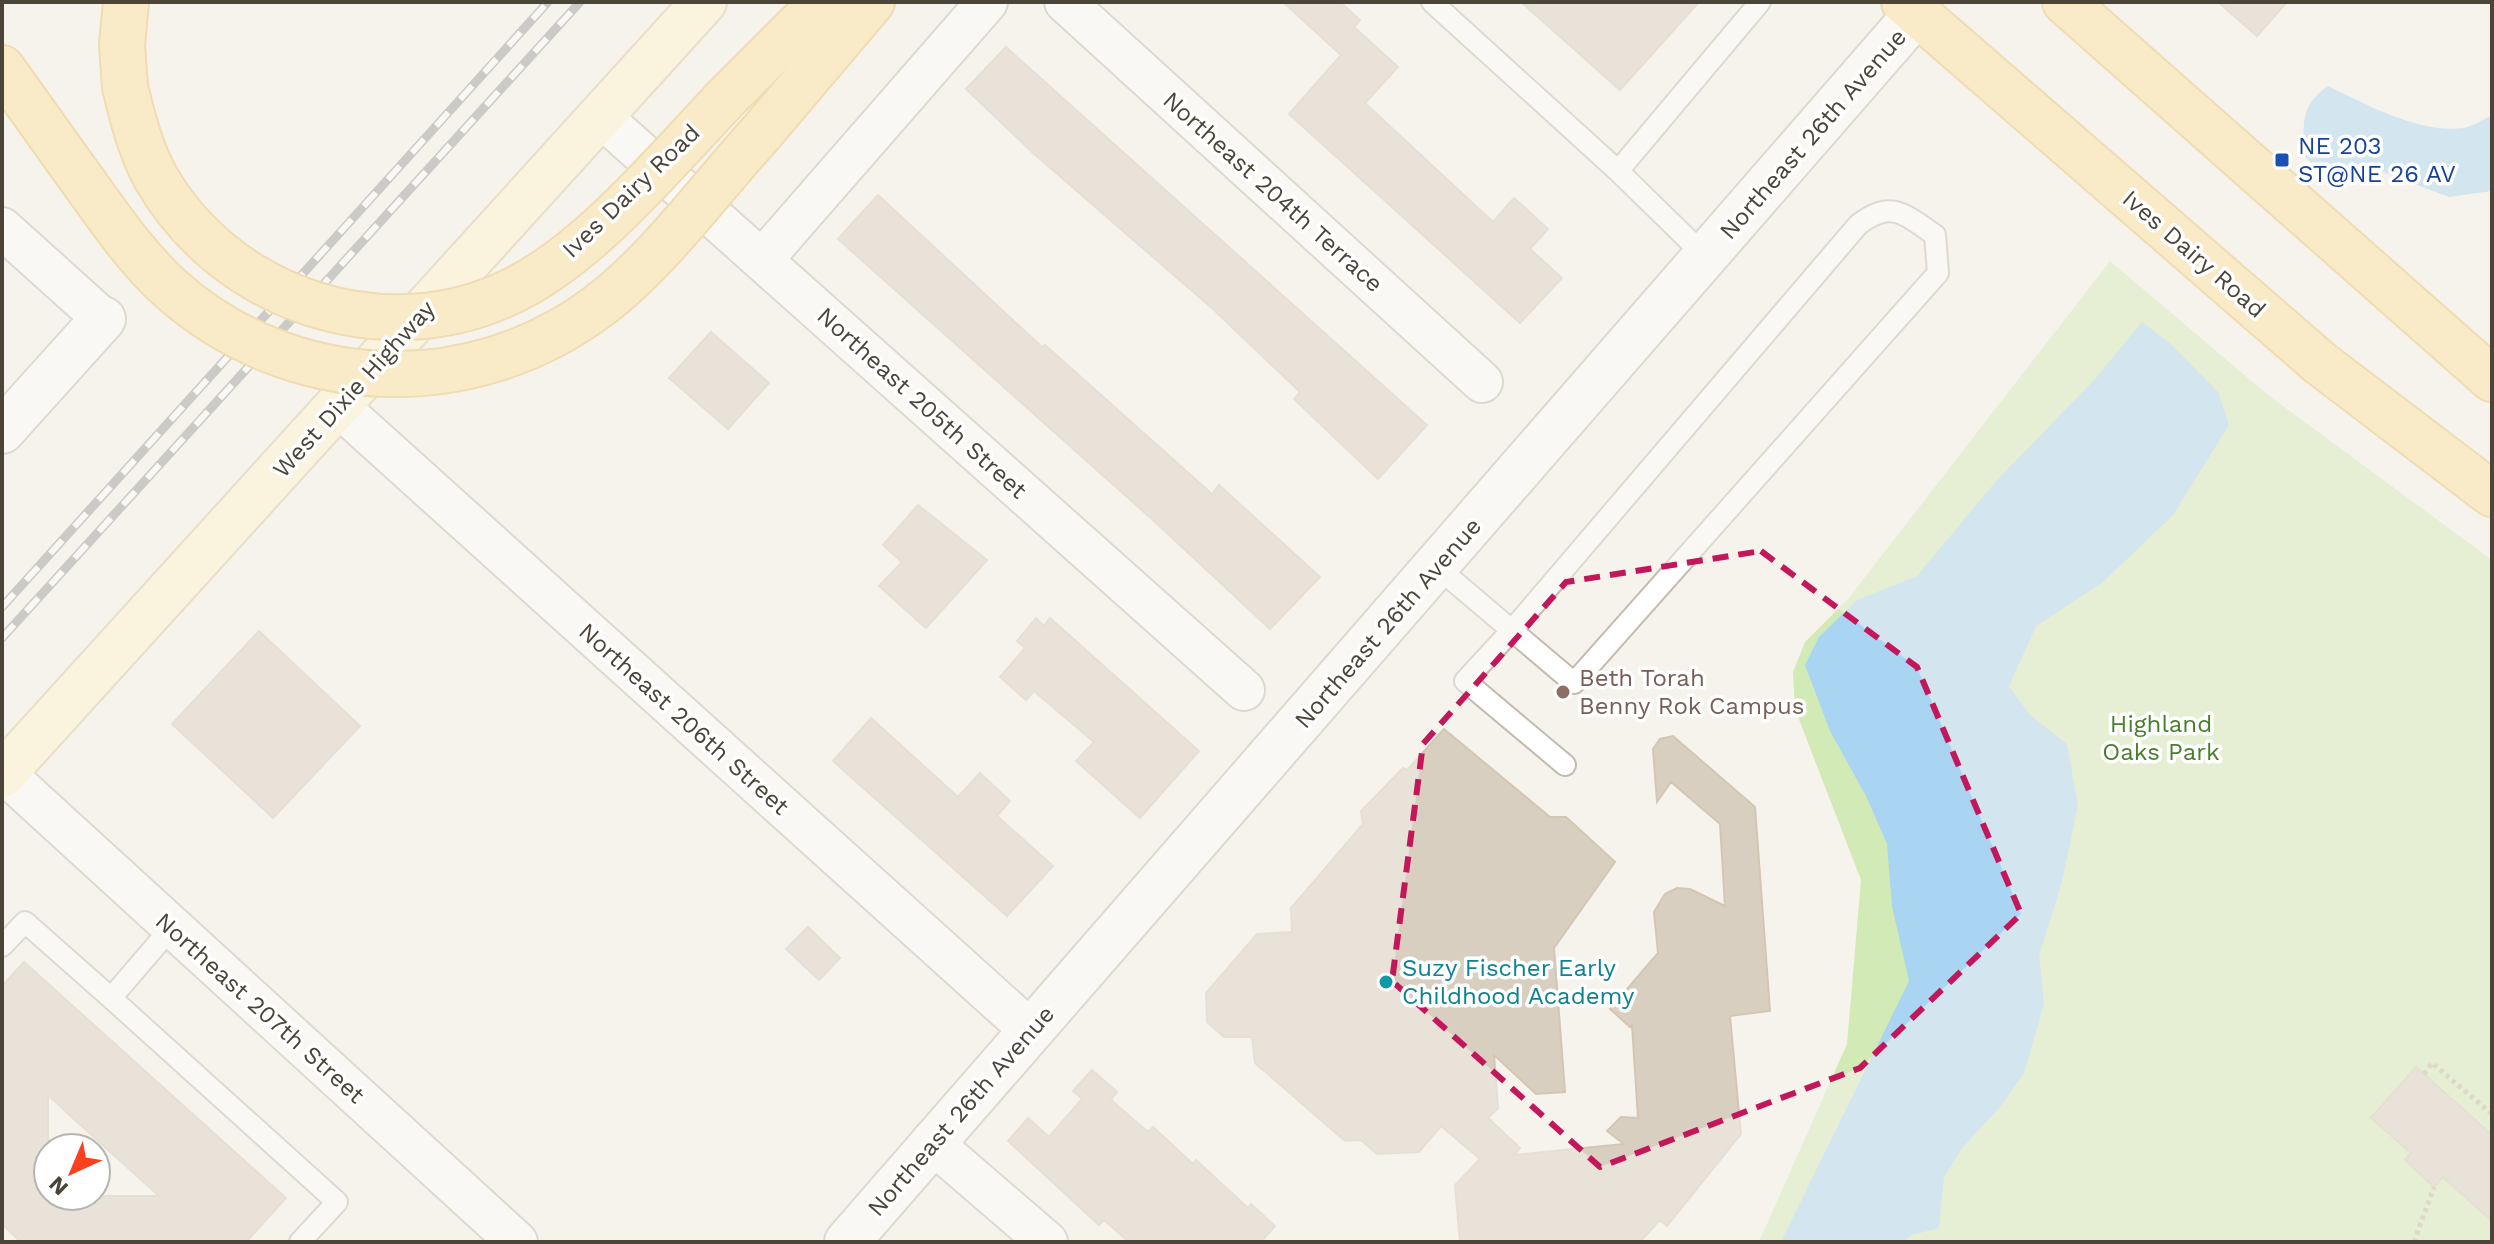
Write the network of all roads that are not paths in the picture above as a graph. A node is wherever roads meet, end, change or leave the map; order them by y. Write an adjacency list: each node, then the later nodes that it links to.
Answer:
1 (126, 2): 3 (main road, Ives Dairy Road, bridge)
2 (704, 2): 12 (main road, West Dixie Highway)
3 (822, 2)
4 (872, 2): 11 (main road, bridge)
5 (987, 2): 16 (street)
6 (1065, 2): 19 (street, Northeast 204th Terrace)
7 (1432, 2): 13 (lane)
8 (1760, 2): 13 (lane)
9 (2065, 2): 18 (main road)
10 (1916, 6): 15 (street, Northeast 26th Avenue); 22 (main road, Ives Dairy Road)
11 (2, 68)
12 (600, 116): 16 (street, Northeast 205th Street); 20 (main road, West Dixie Highway)
13 (1618, 171): 15 (lane)
14 (2, 228): 17 (street)
15 (1706, 257): 23 (street, Northeast 26th Avenue)
16 (762, 260): 25 (street, Northeast 205th Street)
17 (103, 319): 21 (street)
18 (2492, 379)
19 (1482, 382)
20 (338, 406): 27 (main road, West Dixie Highway); 31 (street, Northeast 206th Street)
21 (2, 431)
22 (2492, 494)
23 (1437, 567): 24 (lane); 31 (street, Northeast 26th Avenue)
24 (1513, 629): 24 (lane); 26 (lane)
25 (1244, 690)
26 (1565, 765)
27 (3, 774): 28 (street, Northeast 207th Street)
28 (172, 927): 30 (lane); 34 (street, Northeast 207th Street)
29 (2, 946): 30 (lane)
30 (111, 998): 33 (lane)
31 (1031, 1031): 32 (street, Northeast 26th Avenue)
32 (931, 1142): 35 (street, Northeast 26th Avenue); 36 (street)
33 (300, 1242)
34 (517, 1242)
35 (847, 1242)
36 (1047, 1242)

